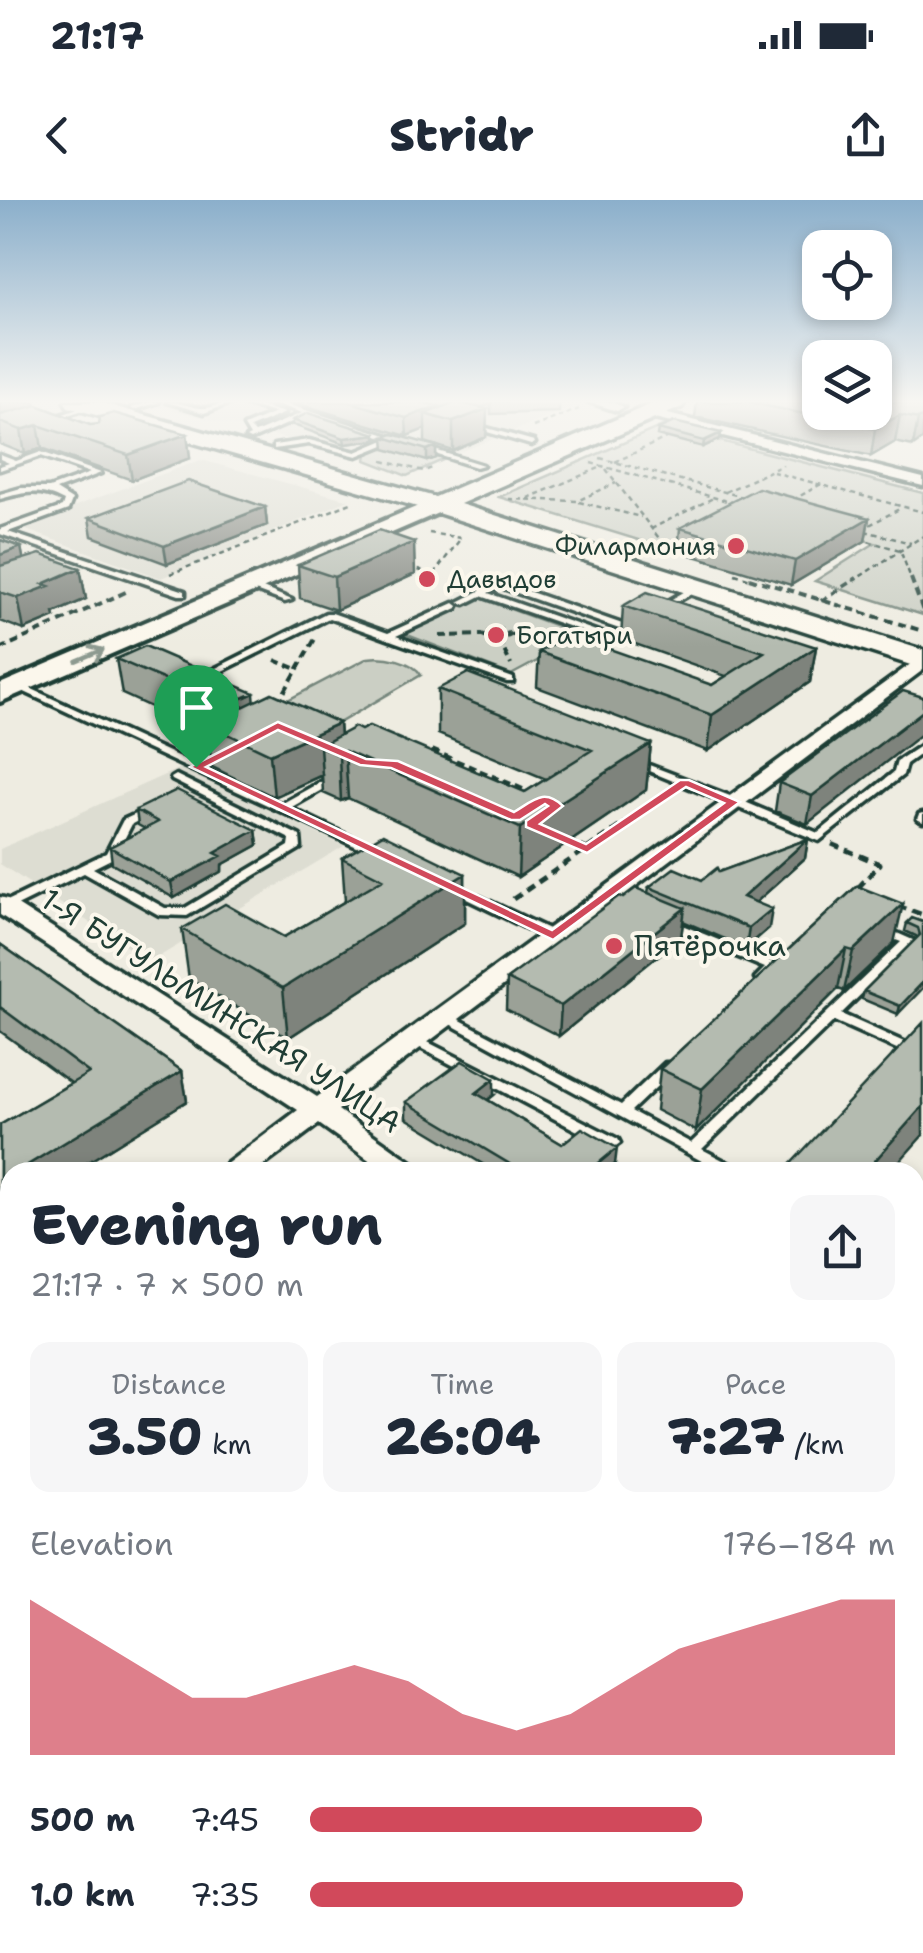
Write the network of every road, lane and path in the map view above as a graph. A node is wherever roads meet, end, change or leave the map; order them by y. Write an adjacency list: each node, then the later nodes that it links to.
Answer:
1 (67, 484): 13 (lane)
2 (383, 484): 17 (main road)
3 (403, 484): 17 (main road)
4 (450, 484): 17 (main road)
5 (458, 484): 17 (main road)
6 (562, 484): 19 (path)
7 (614, 484): 21 (path)
8 (617, 484): 27 (path)
9 (668, 484): 20 (path)
10 (694, 484): 14 (path)
11 (743, 484): 14 (path)
12 (821, 484): 23 (path); 25 (path)
13 (50, 490): 15 (lane); 29 (lane)
14 (726, 492): 18 (path); 20 (path)
15 (0, 496)
16 (351, 496): 40 (path)
17 (430, 497): 41 (main road); 42 (main road); 43 (main road); 58 (main road)
18 (744, 497)
19 (528, 498): 21 (path); 24 (path)
20 (715, 498): 22 (path); 28 (path)
21 (576, 501): 27 (path)
22 (733, 503)
23 (904, 506): 26 (path); 33 (path)
24 (522, 507)
25 (780, 508)
26 (923, 512)
27 (641, 516): 28 (path)
28 (651, 529): 34 (path)
29 (0, 532): 36 (lane)
30 (844, 534): 35 (path)
31 (923, 536): 33 (path)
32 (461, 538): 37 (path)
33 (911, 544): 35 (path)
34 (652, 548)
35 (900, 550): 46 (path); 49 (path)
36 (91, 560): 38 (lane); 40 (lane)
37 (405, 565)
38 (73, 567)
39 (727, 572): 46 (path)
40 (151, 581): 43 (lane); 59 (path)
41 (250, 586): 45 (lane); 62 (main road, one-way to 41)
42 (699, 587): 48 (lane); 60 (main road)
43 (182, 593): 62 (main road)
44 (481, 593): 52 (lane); 54 (lane); 55 (lane)
45 (288, 600)
46 (821, 600): 53 (path)
47 (312, 608): 50 (lane)
48 (659, 609): 51 (lane); 52 (lane)
49 (923, 610)
50 (329, 615): 54 (lane); 63 (lane); 64 (path)
51 (676, 616)
52 (625, 628): 55 (lane)
53 (923, 631)
54 (389, 636): 61 (lane)
55 (608, 637): 57 (lane)
56 (499, 640): 56 (path)
57 (594, 646)
58 (923, 648)
59 (0, 649)
60 (923, 661): 76 (street)
61 (510, 680)
62 (6, 684): 69 (lane)
63 (203, 692)
64 (278, 703)
65 (923, 747): 80 (lane)
66 (432, 750): 75 (path)
67 (616, 756): 72 (lane)
68 (212, 759): 69 (lane)
69 (196, 767): 78 (lane)
70 (348, 771): 78 (lane)
71 (176, 778): 73 (lane)
72 (684, 782): 76 (lane); 81 (path)
73 (196, 788): 74 (lane); 83 (lane)
74 (179, 796)
75 (546, 798)
76 (734, 802): 80 (lane); 91 (street)
77 (161, 805): 83 (lane)
78 (283, 807): 82 (lane)
79 (556, 835): 81 (path)
80 (819, 838): 85 (path)
81 (587, 849): 87 (path)
82 (393, 860)
83 (84, 868): 86 (lane)
84 (446, 884): 87 (lane)
85 (846, 899)
86 (3, 906): 100 (street, 1-Я БУГУЛЬМИНСКАЯ УЛИЦА)
87 (498, 910): 91 (lane)
88 (923, 915): 90 (path)
89 (656, 918): 93 (lane)
90 (864, 923): 95 (lane)
91 (553, 936): 96 (street)
92 (785, 956): 93 (lane)
93 (773, 967): 94 (lane)
94 (746, 993)
95 (834, 1016): 99 (lane); 103 (lane)
96 (444, 1017): 97 (street); 101 (lane)
97 (414, 1039): 100 (street); 102 (lane)
98 (677, 1059): 101 (lane)
99 (895, 1062)
100 (318, 1110): 104 (street); 105 (street, 1-Я БУГУЛЬМИНСКАЯ УЛИЦА)
101 (622, 1112): 103 (lane)
102 (613, 1144)
103 (692, 1150): 106 (lane)
104 (248, 1162)
105 (392, 1162)
106 (714, 1162)

